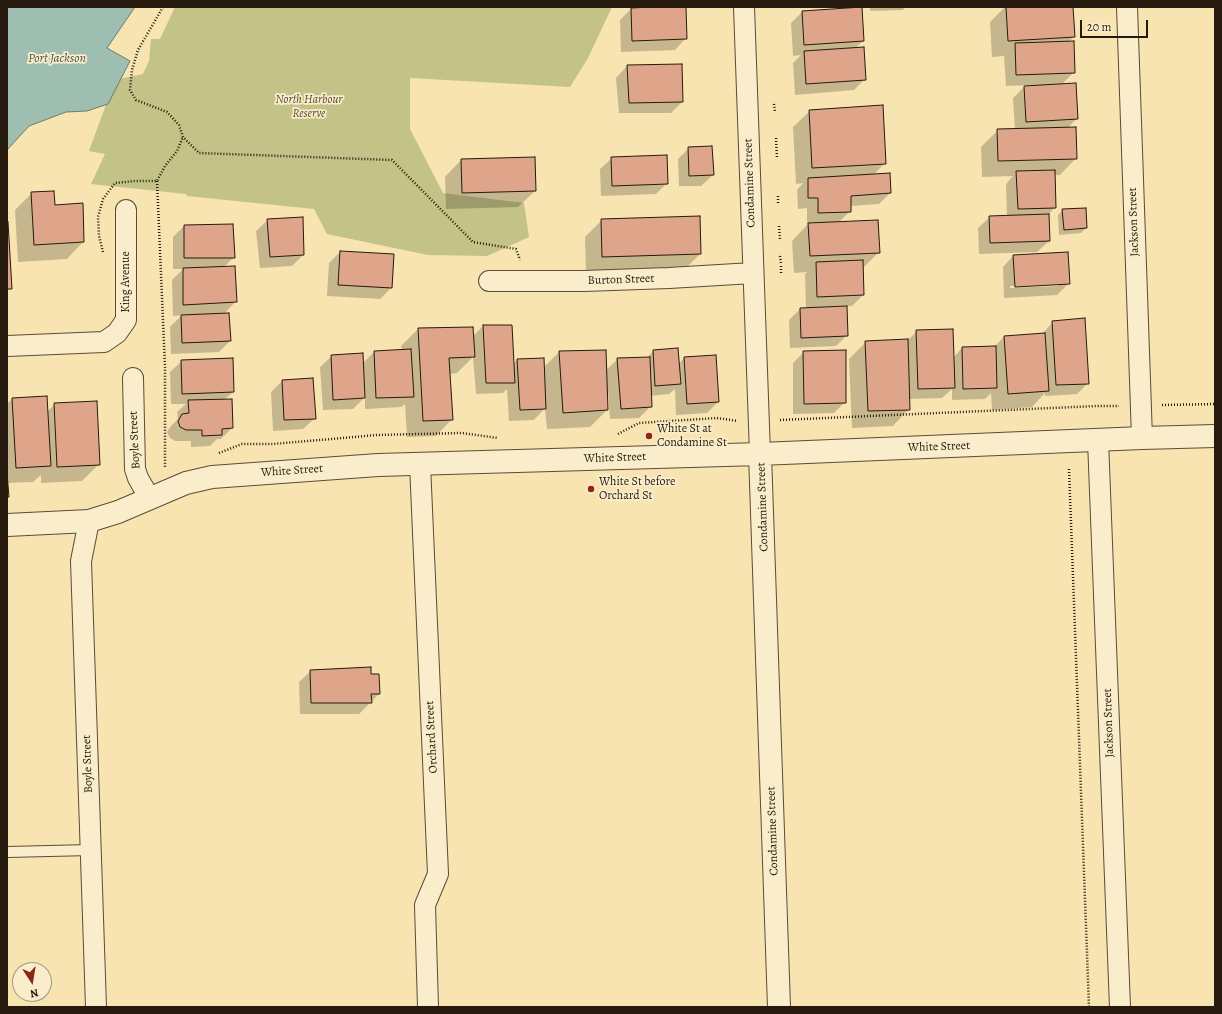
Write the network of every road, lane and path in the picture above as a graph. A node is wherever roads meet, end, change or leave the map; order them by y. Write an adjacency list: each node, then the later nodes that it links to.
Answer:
1 (163, 7): 17 (path)
2 (744, 7): 15 (street, Condamine Street)
3 (1127, 7): 28 (street, Jackson Street)
4 (774, 104): 5 (path)
5 (775, 112)
6 (776, 138): 7 (path)
7 (777, 158)
8 (157, 181): 35 (path)
9 (778, 196): 10 (path)
10 (778, 204)
11 (126, 210): 19 (street, King Avenue)
12 (779, 226): 13 (path)
13 (780, 239)
14 (780, 256): 16 (path)
15 (753, 273): 17 (street, Burton Street); 32 (street, Condamine Street)
16 (781, 275)
17 (529, 280): 18 (street, Burton Street)
18 (489, 281)
19 (7, 346)
20 (133, 378): 38 (street, Boyle Street)
21 (1215, 404): 22 (path)
22 (1160, 405)
23 (1125, 406): 24 (path)
24 (776, 420)
25 (740, 422): 26 (path)
26 (615, 436)
27 (1215, 436): 28 (street, White Street)
28 (1142, 438): 30 (street, White Street)
29 (505, 439): 31 (path)
30 (1098, 440): 32 (street, White Street); 47 (street, Jackson Street)
31 (217, 453)
32 (760, 454): 34 (street, White Street); 45 (street, Condamine Street)
33 (170, 464): 35 (path)
34 (420, 464): 38 (street, White Street); 44 (street, Orchard Street)
35 (165, 467): 36 (path)
36 (159, 468)
37 (1069, 469): 46 (path)
38 (150, 499): 39 (street, White Street)
39 (89, 521): 40 (street, White Street); 41 (street, Boyle Street)
40 (7, 525)
41 (91, 850): 42 (lane); 43 (street, Boyle Street)
42 (7, 852)
43 (96, 1007)
44 (428, 1007)
45 (779, 1007)
46 (1089, 1007)
47 (1120, 1007)

